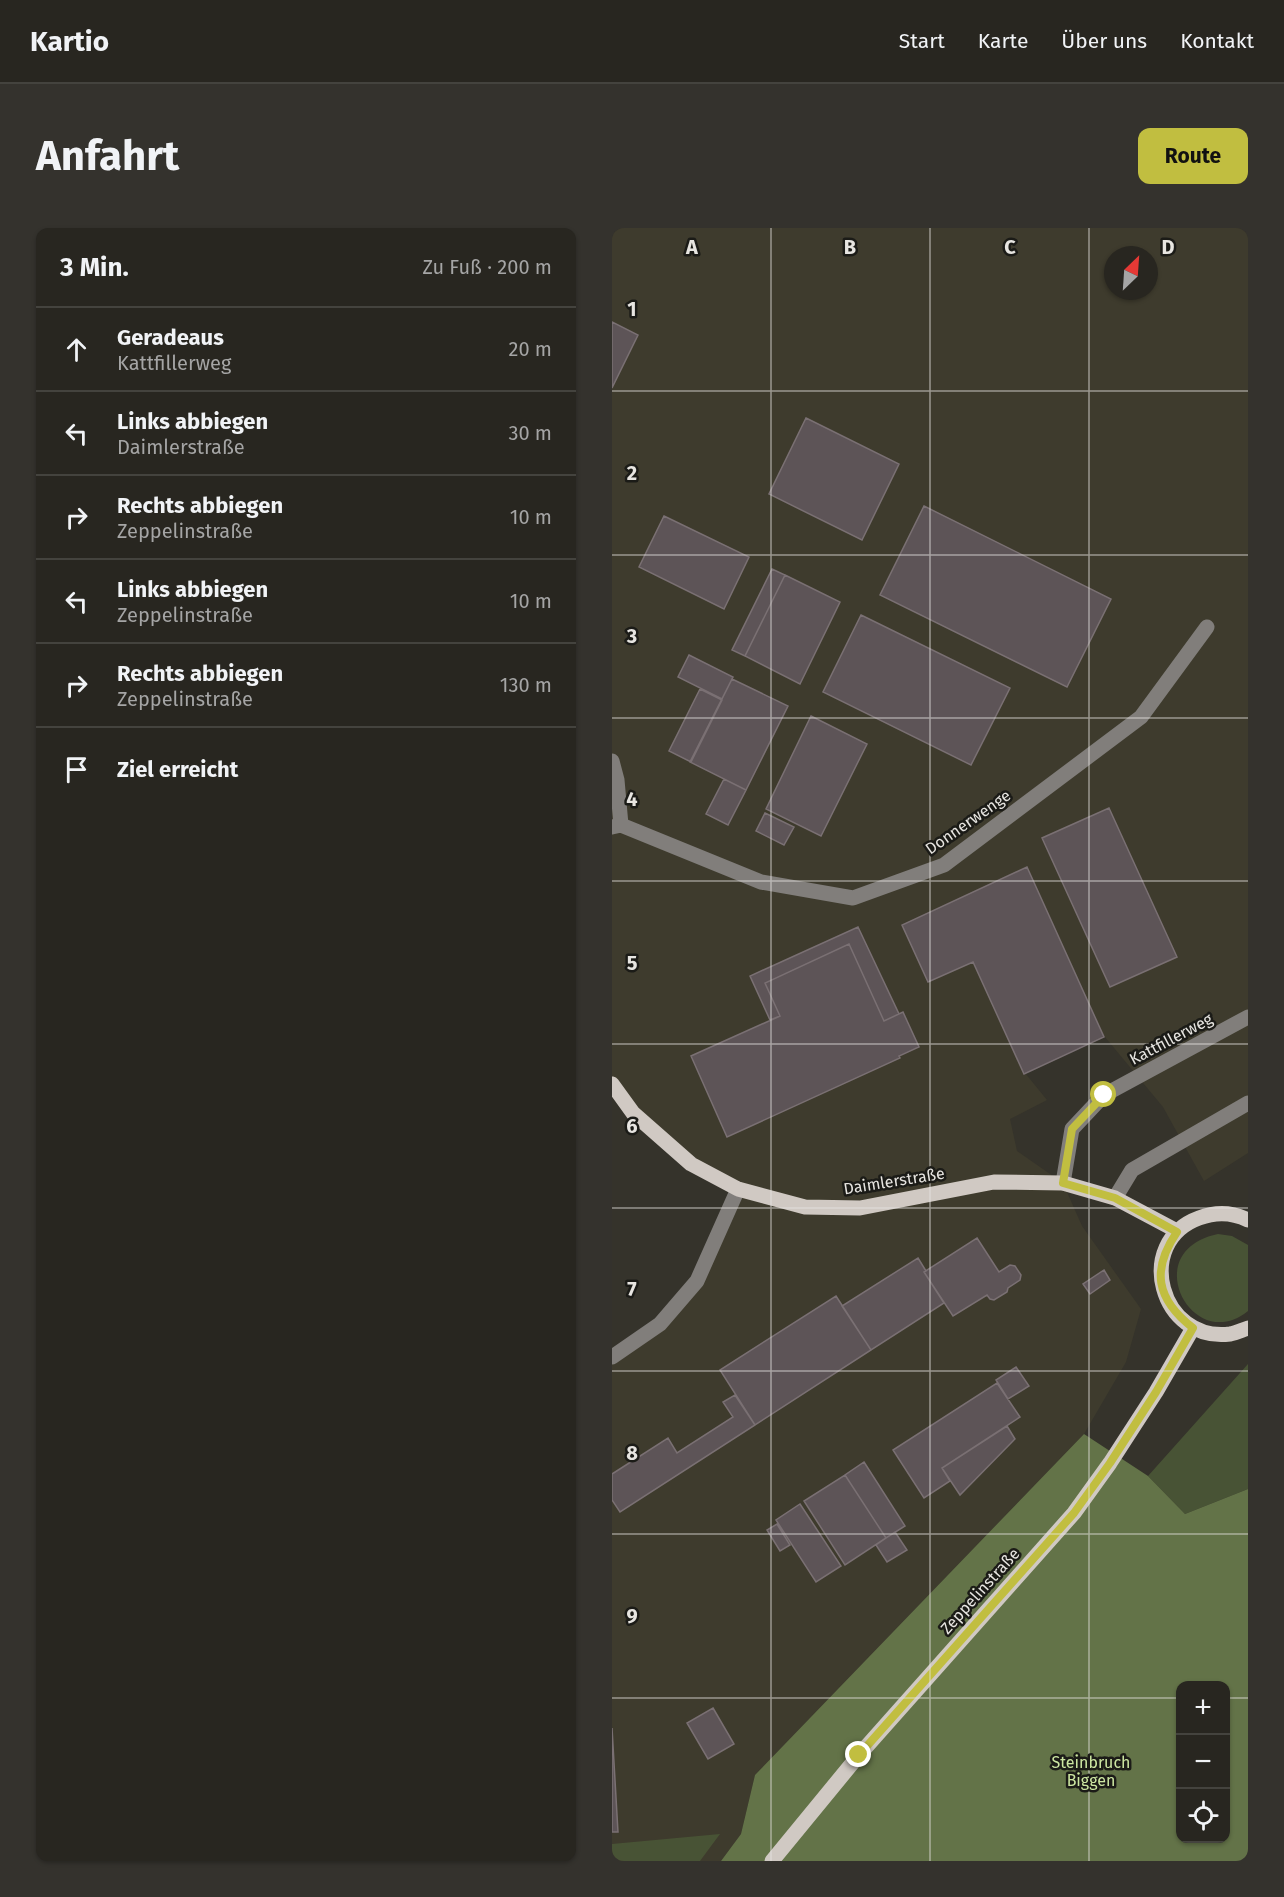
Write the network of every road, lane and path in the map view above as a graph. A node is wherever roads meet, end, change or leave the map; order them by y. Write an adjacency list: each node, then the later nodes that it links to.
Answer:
1 (1207, 627): 3 (street, Donnerwenge)
2 (612, 761): 3 (street, Donnerwenge)
3 (617, 826)
4 (1248, 1017): 7 (street, Kattfillerweg)
5 (612, 1084): 8 (main road, Daimlerstraße)
6 (1248, 1103): 9 (street)
7 (1063, 1183): 8 (main road, Daimlerstraße); 9 (main road, Daimlerstraße)
8 (738, 1189): 14 (street)
9 (1115, 1198): 11 (main road, Daimlerstraße)
10 (1248, 1220): 11 (main road)
11 (1177, 1232): 12 (main road)
12 (1193, 1328): 13 (main road); 15 (main road, Zeppelinstraße)
13 (1248, 1328)
14 (612, 1357)
15 (772, 1861)

